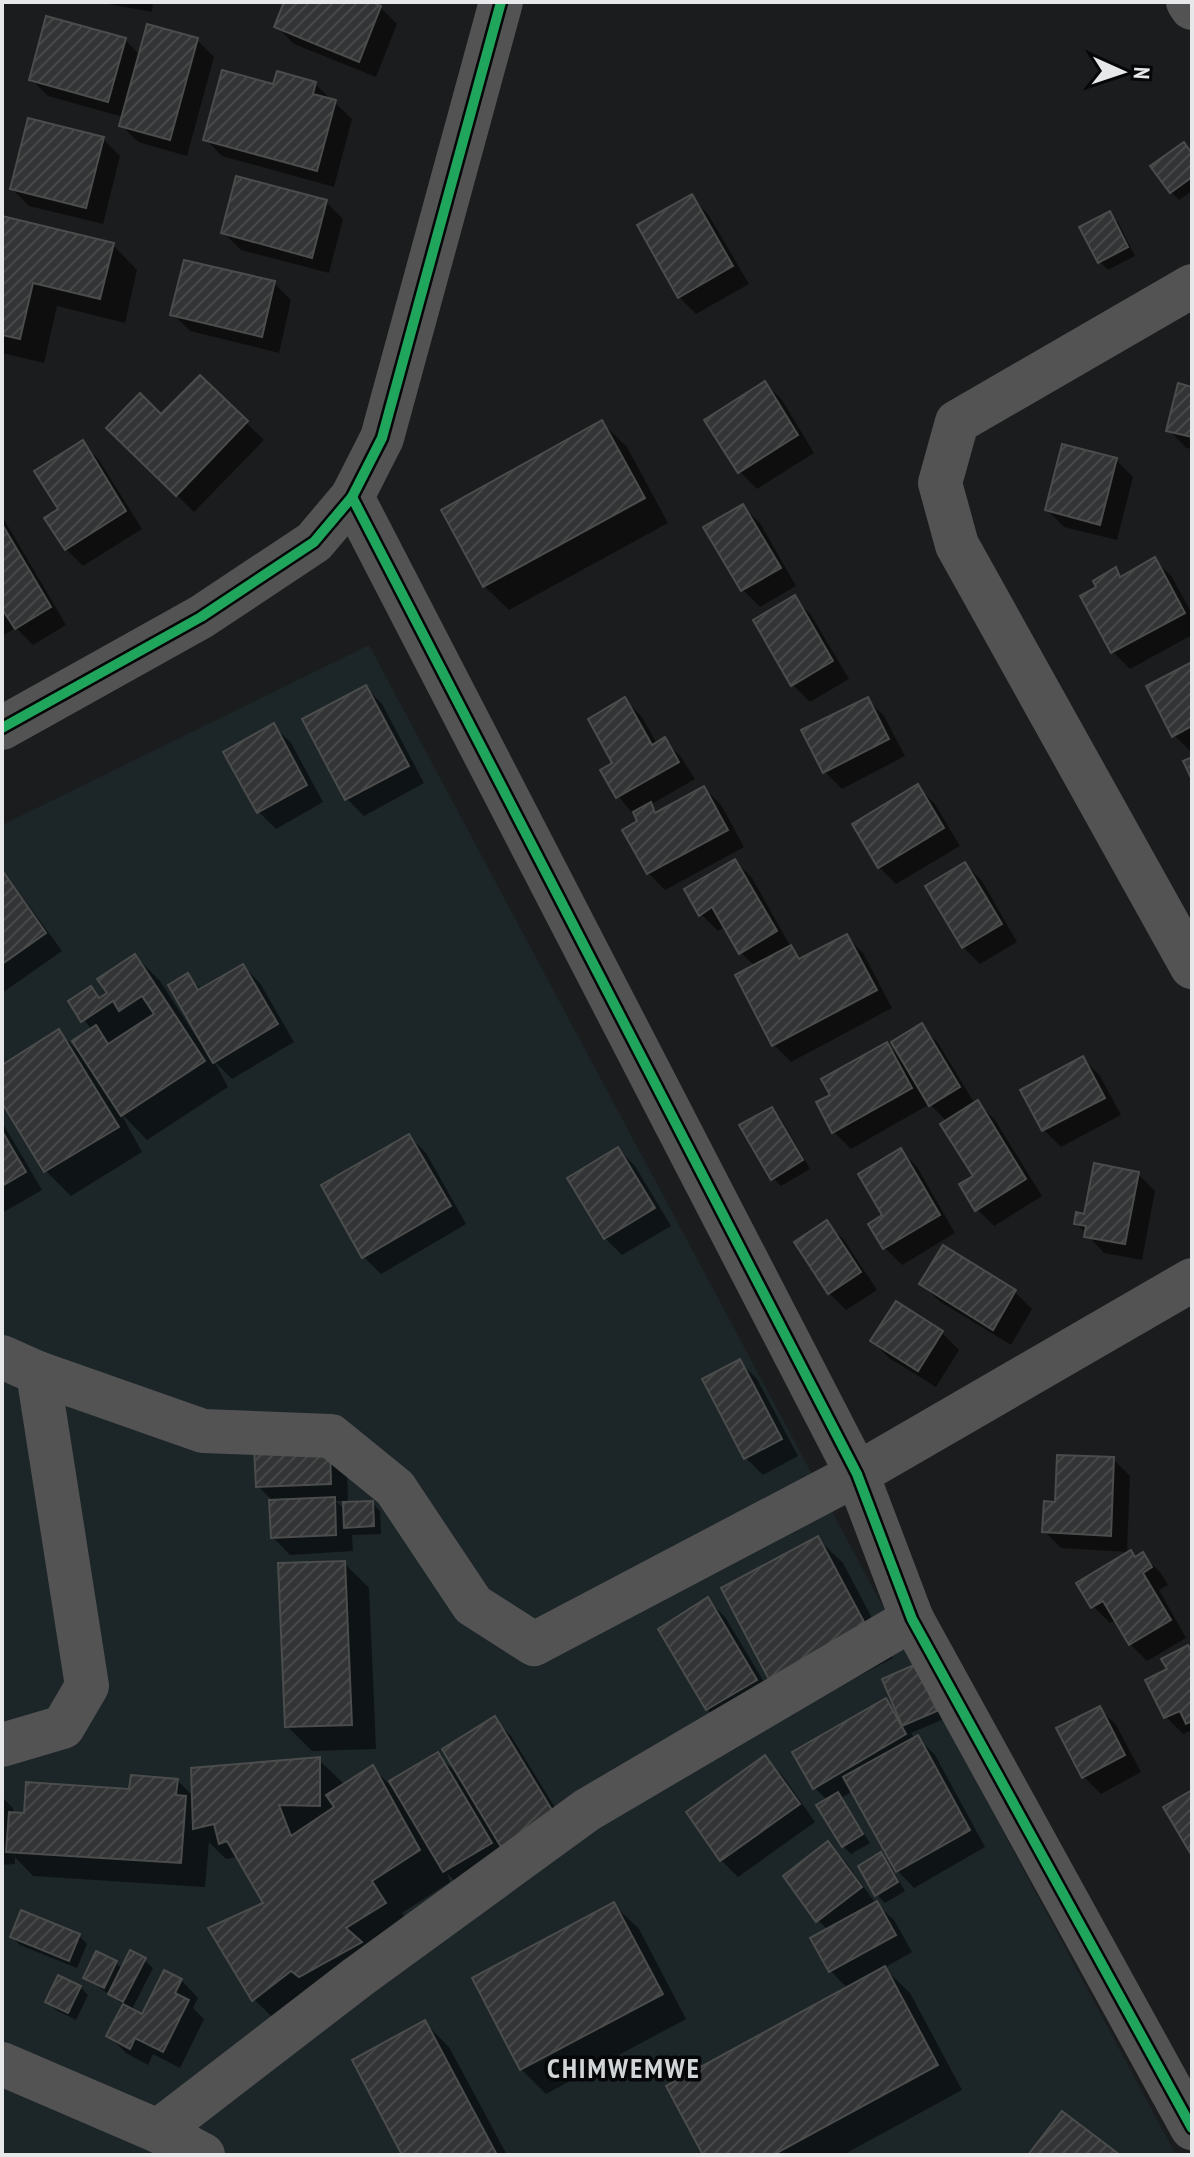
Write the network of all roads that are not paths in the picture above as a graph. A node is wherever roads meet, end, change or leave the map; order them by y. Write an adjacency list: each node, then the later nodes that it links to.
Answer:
1 (501, 2): 5 (street)
2 (1188, 2): 3 (street)
3 (1192, 8)
4 (1192, 286): 7 (street)
5 (352, 497): 6 (street); 10 (street)
6 (2, 728)
7 (1192, 967)
8 (1192, 1280): 10 (street)
9 (20, 1365): 10 (street); 12 (street)
10 (857, 1474): 11 (street)
11 (912, 1619): 14 (street); 15 (street)
12 (2, 1745)
13 (2, 2064): 15 (street)
14 (1192, 2128)
15 (158, 2131): 16 (street)
16 (203, 2155)

